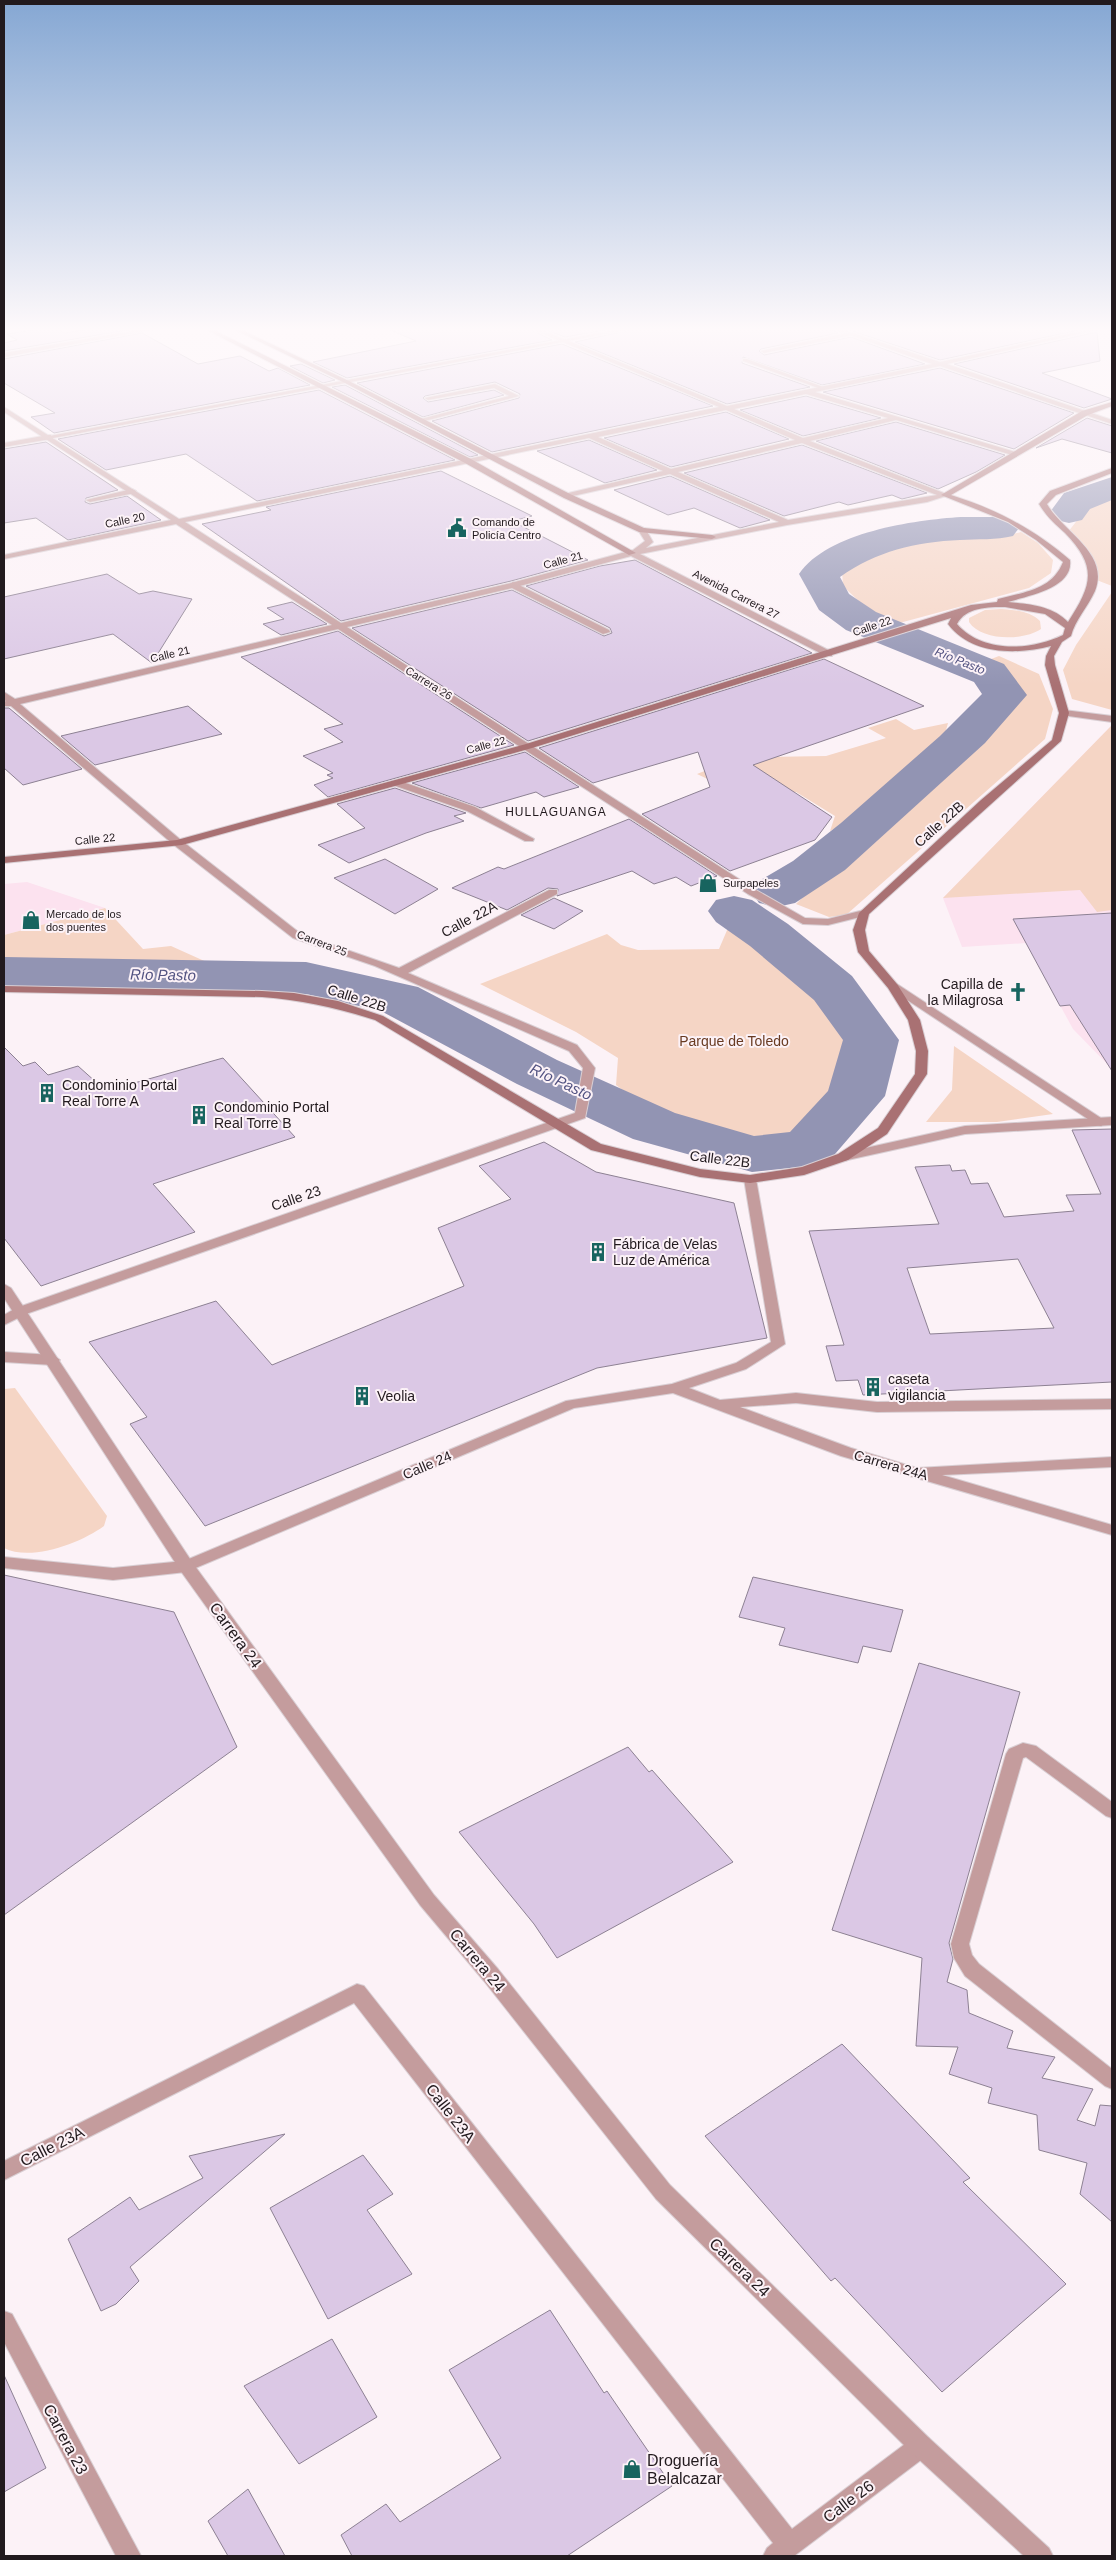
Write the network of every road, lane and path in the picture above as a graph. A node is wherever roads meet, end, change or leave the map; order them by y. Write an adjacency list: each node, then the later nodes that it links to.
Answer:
1 (64, 447): 15 (street, Carrera 26)
2 (442, 447): 12 (main road, Avenida Carrera 27)
3 (474, 447): 11 (main road)
4 (534, 447): 11 (street, Calle 20)
5 (617, 447): 14 (street)
6 (768, 447): 14 (street)
7 (820, 447): 16 (street)
8 (996, 447): 10 (street)
9 (1025, 447): 10 (main road, Calle 21)
10 (1015, 453): 16 (main road, Calle 21)
11 (491, 456): 12 (street, Calle 20); 17 (main road)
12 (468, 461): 19 (street, Calle 20); 23 (main road, Avenida Carrera 27)
13 (1112, 470): 29 (main road)
14 (669, 471): 17 (street); 20 (street)
15 (132, 491): 18 (street); 19 (street, Carrera 26)
16 (945, 495): 20 (street, Calle 21); 26 (main road)
17 (567, 496): 21 (main road)
18 (90, 500)
19 (177, 520): 24 (street, Calle 20); 28 (street, Carrera 26)
20 (786, 523): 22 (street, Calle 21)
21 (642, 530): 22 (main road); 23 (street)
22 (712, 537): 23 (street, Calle 21)
23 (632, 553): 25 (street, Calle 21); 32 (street, Avenida Carrera 27)
24 (4, 557)
25 (513, 585): 28 (street, Calle 21); 30 (street)
26 (984, 606): 27 (main road, Calle 22); 29 (main road)
27 (964, 611): 31 (main road); 32 (main road, Calle 22)
28 (339, 626): 33 (street, Calle 21); 36 (street, Carrera 26)
29 (1069, 628): 31 (main road)
30 (606, 632)
31 (1058, 642): 34 (main road)
32 (829, 654): 36 (main road, Calle 22)
33 (7, 701): 39 (street, Carrera 25)
34 (1064, 713): 35 (street); 42 (main road, Calle 22B)
35 (1112, 719)
36 (529, 746): 37 (main road, Calle 22); 42 (street, Carrera 26)
37 (397, 783): 38 (street); 39 (main road, Calle 22)
38 (528, 838)
39 (178, 843): 40 (main road, Calle 22); 43 (street, Carrera 25)
40 (4, 860)
41 (553, 892): 43 (street, Calle 22A)
42 (864, 913): 44 (main road, Calle 22B)
43 (399, 973): 46 (street, Carrera 25)
44 (893, 986): 47 (street); 49 (main road, Calle 22B)
45 (4, 989): 48 (main road, Calle 22B)
46 (581, 1115): 48 (street, Calle 23)
47 (1107, 1121): 49 (street)
48 (556, 1125): 50 (main road, Calle 22B); 52 (street, Calle 23)
49 (843, 1157): 50 (main road, Calle 22B)
50 (750, 1179): 56 (street, Calle 24)
51 (4, 1288): 52 (street, Carrera 24)
52 (21, 1312): 53 (street, Calle 23); 55 (street, Carrera 24)
53 (4, 1321)
54 (4, 1357): 55 (street)
55 (53, 1360): 63 (street, Carrera 24)
56 (674, 1388): 57 (street, Carrera 24A); 63 (street, Calle 24)
57 (716, 1404): 58 (street); 60 (street, Carrera 24A)
58 (1112, 1404)
59 (1112, 1462): 60 (street)
60 (911, 1471): 61 (street, Carrera 24A)
61 (1112, 1530)
62 (4, 1563): 63 (street, Calle 24)
63 (186, 1566): 68 (street, Carrera 24)
64 (1112, 1811): 65 (street)
65 (1112, 2080)
66 (4, 2171): 69 (street, Calle 23A)
67 (4, 2321): 70 (street, Carrera 23)
68 (922, 2446): 69 (street, Calle 26); 71 (street, Carrera 24)
69 (782, 2551)
70 (129, 2556)
71 (1041, 2556)

